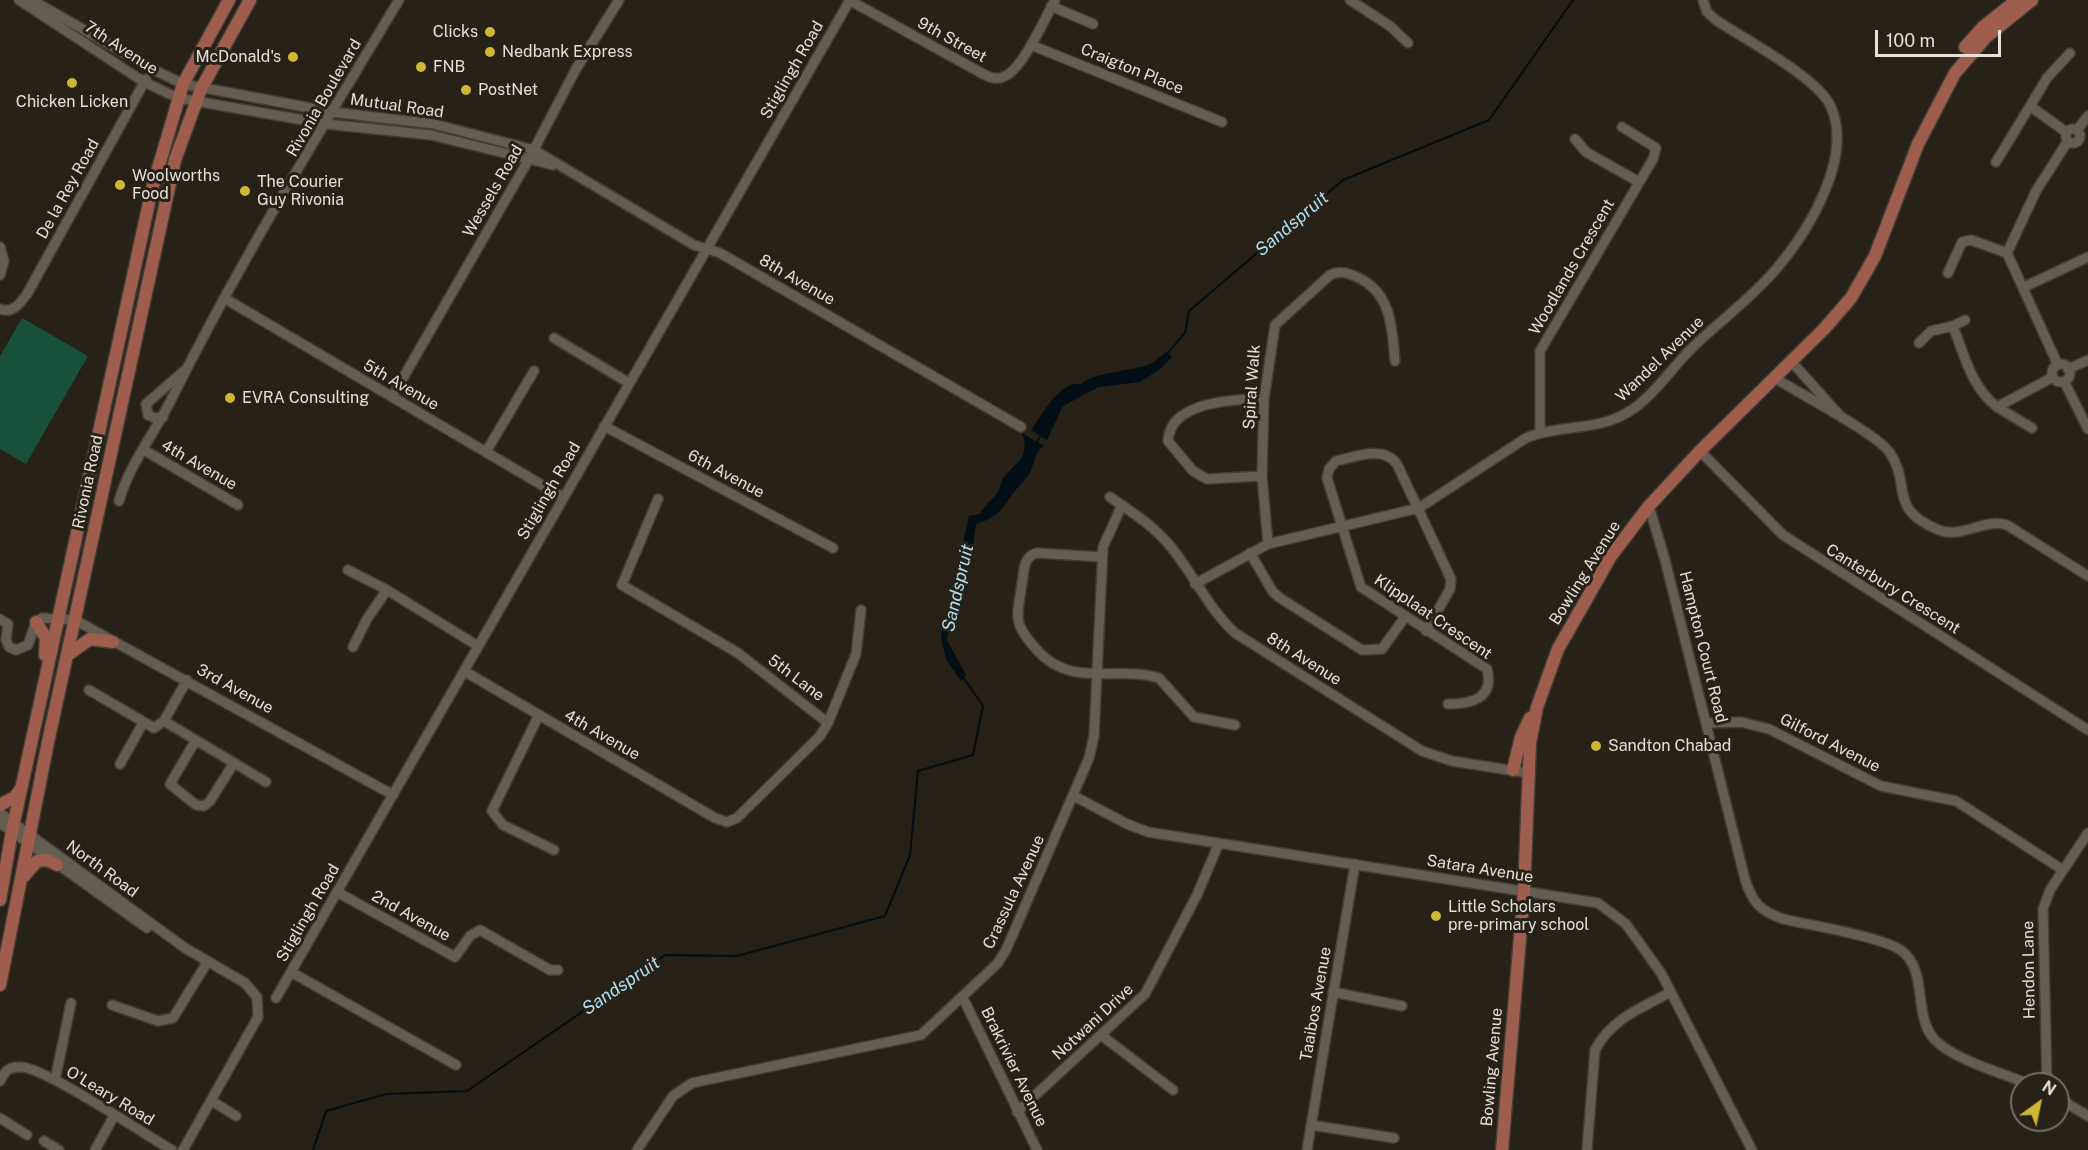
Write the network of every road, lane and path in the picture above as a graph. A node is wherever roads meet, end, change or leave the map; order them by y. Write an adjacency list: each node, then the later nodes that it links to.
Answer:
1 (19, 0): 18 (street, 7th Avenue)
2 (32, 0): 17 (street, 7th Avenue)
3 (229, 0): 19 (main road, Rivonia Road)
4 (250, 0): 20 (main road, Rivonia Road)
5 (399, 0): 24 (street, Rivonia Boulevard)
6 (620, 0): 36 (street, Wessels Road)
7 (850, 0): 15 (street, 9th Street); 40 (street, Stiglingh Road)
8 (1350, 0): 14 (street)
9 (1704, 0): 72 (street, Wandel Avenue)
10 (2017, 0): 34 (main road, Bowling Avenue)
11 (2032, 0): 34 (main road, Bowling Avenue)
12 (1053, 3): 13 (street); 15 (street, 9th Street)
13 (1093, 24)
14 (1408, 43)
15 (1031, 45): 26 (street, Craigton Place)
16 (2070, 53): 23 (street)
17 (152, 69): 18 (street, De la Rey Road); 19 (street, 7th Avenue)
18 (144, 82): 21 (street, 7th Avenue); 47 (street, De la Rey Road)
19 (183, 84): 20 (street, Mutual Road); 21 (main road, Rivonia Road)
20 (201, 89): 22 (main road, Rivonia Road); 24 (street, Mutual Road)
21 (178, 98): 22 (street, Mutual Road); 95 (main road, Rivonia Road)
22 (195, 103): 27 (street, Mutual Road); 98 (main road, Rivonia Road)
23 (2030, 106): 32 (street); 37 (street)
24 (332, 112): 27 (street, Rivonia Boulevard); 28 (street, Mutual Road)
25 (2088, 116): 31 (street)
26 (1222, 122)
27 (326, 124): 30 (street, Mutual Road); 46 (street, Rivonia Boulevard)
28 (434, 124): 30 (street); 36 (street, Mutual Road)
29 (1622, 127): 38 (street, Woodlands Crescent)
30 (431, 135): 36 (street, Mutual Road)
31 (2078, 135): 32 (street); 35 (street)
32 (2067, 137): 41 (street)
33 (1575, 138): 38 (street)
34 (1918, 144): 54 (main road, Bowling Avenue)
35 (2088, 146)
36 (531, 154): 40 (street, 8th Avenue); 63 (street, Wessels Road)
37 (1996, 162)
38 (1639, 182): 72 (street, Woodlands Crescent)
39 (0, 247): 44 (street)
40 (706, 249): 62 (street, Stiglingh Road); 69 (street, 8th Avenue)
41 (2007, 253): 43 (street); 45 (street)
42 (2088, 257): 45 (street)
43 (1948, 273)
44 (0, 275)
45 (2024, 287): 55 (street)
46 (224, 298): 56 (street, Rivonia Boulevard); 63 (street, 5th Avenue)
47 (0, 309)
48 (1965, 320): 49 (street)
49 (1953, 326): 51 (street); 65 (street)
50 (554, 338): 62 (street)
51 (1919, 343)
52 (2088, 360): 57 (street)
53 (1395, 361): 64 (street, Spiral Walk)
54 (1791, 361): 60 (main road, Bowling Avenue); 67 (street)
55 (2058, 365): 57 (street); 59 (street)
56 (187, 369): 66 (street, Rivonia Boulevard); 66 (street, Rivonia Boulevard)
57 (2068, 369): 61 (street)
58 (534, 371): 75 (street)
59 (2053, 377): 61 (street); 65 (street)
60 (1775, 378): 67 (street); 74 (main road, Bowling Avenue)
61 (2064, 381): 71 (street)
62 (629, 383): 68 (street, Stiglingh Road)
63 (392, 397): 75 (street, 5th Avenue)
64 (1264, 399): 76 (street, Spiral Walk); 76 (street)
65 (1997, 407): 70 (street)
66 (163, 417): 73 (street, Rivonia Boulevard)
67 (1842, 418): 91 (street)
68 (604, 426): 78 (street, Stiglingh Road); 87 (street, 6th Avenue)
69 (1021, 427)
70 (2032, 428)
71 (2088, 429)
72 (1540, 432): 84 (street, Wandel Avenue)
73 (144, 450): 80 (street, Rivonia Boulevard); 81 (street, 4th Avenue)
74 (1700, 451): 83 (main road, Bowling Avenue); 118 (street, Canterbury Crescent)
75 (486, 452): 78 (street, 5th Avenue)
76 (1263, 476): 86 (street, Spiral Walk)
77 (1110, 497): 82 (street, 8th Avenue)
78 (564, 498): 102 (street, Stiglingh Road)
79 (658, 500): 115 (street, 5th Lane)
80 (119, 501)
81 (238, 505)
82 (1122, 505): 89 (street, Crassula Avenue); 92 (street, 8th Avenue)
83 (1649, 506): 110 (main road, Bowling Avenue); 116 (street, Hampton Court Road)
84 (1419, 508): 85 (street, Wandel Avenue); 85 (street, Klipplaat Crescent); 100 (street)
85 (1342, 528): 86 (street, Wandel Avenue); 96 (street, Klipplaat Crescent)
86 (1268, 544): 88 (street, Wandel Avenue)
87 (833, 548)
88 (1250, 553): 92 (street, Wandel Avenue); 96 (street)
89 (1102, 557): 106 (street, Crassula Avenue); 106 (street)
90 (348, 570): 93 (street)
91 (2088, 576)
92 (1195, 584): 122 (street, 8th Avenue)
93 (387, 590): 102 (street); 103 (street)
94 (861, 610): 115 (street)
95 (60, 617): 98 (street, 3rd Avenue); 99 (street); 111 (main road, Rivonia Road)
96 (1405, 617): 100 (street, Klipplaat Crescent)
97 (0, 619): 99 (street)
98 (75, 620): 101 (street, 3rd Avenue); 104 (main road, Rivonia Road)
99 (36, 622): 111 (main road)
100 (1426, 631): 109 (street, Klipplaat Crescent)
101 (113, 642): 104 (main road); 107 (street, 3rd Avenue)
102 (478, 646): 105 (street, Stiglingh Road)
103 (353, 647)
104 (69, 654): 134 (main road, Rivonia Road)
105 (464, 671): 112 (street, 4th Avenue); 126 (street, Stiglingh Road)
106 (1098, 674): 117 (street); 127 (street, Crassula Avenue)
107 (187, 680): 113 (street); 126 (street, 3rd Avenue)
108 (89, 690): 114 (street)
109 (1448, 704)
110 (1537, 706): 122 (main road); 123 (main road, Bowling Avenue)
111 (40, 709): 125 (main road, Rivonia Road)
112 (539, 715): 130 (street, 4th Avenue); 136 (street)
113 (164, 721): 114 (street); 119 (street)
114 (143, 723): 121 (street)
115 (828, 723): 130 (street, 5th Lane)
116 (1707, 723): 139 (street, Gilford Avenue); 159 (street, Hampton Court Road)
117 (1234, 726)
118 (2088, 730)
119 (196, 740): 120 (street); 120 (street)
120 (234, 763): 124 (street)
121 (120, 764)
122 (1513, 770): 123 (street, 8th Avenue)
123 (1528, 773): 141 (main road, Bowling Avenue)
124 (266, 782)
125 (22, 786): 128 (main road); 132 (main road, Rivonia Road)
126 (393, 795): 142 (street, Stiglingh Road)
127 (1074, 796): 135 (street, Satara Avenue); 152 (street, Crassula Avenue)
128 (0, 805)
129 (0, 813): 132 (street, North Road)
130 (727, 822)
131 (0, 823): 132 (street, North Road)
132 (13, 827): 134 (street, North Road); 143 (main road, Rivonia Road)
133 (2088, 833): 139 (street, Hendon Lane)
134 (30, 839): 138 (street, North Road); 140 (main road, Rivonia Road); 144 (street, North Road)
135 (1219, 843): 137 (street, Satara Avenue); 156 (street, Notwani Drive)
136 (554, 850)
137 (1355, 864): 141 (street, Satara Avenue); 149 (street, Taaibos Avenue)
138 (57, 865): 140 (main road); 144 (street, North Road)
139 (2063, 870): 158 (street, Hendon Lane)
140 (20, 882): 148 (main road, Rivonia Road)
141 (1524, 891): 150 (street, Satara Avenue); 181 (main road, Bowling Avenue)
142 (337, 892): 146 (street, 2nd Avenue); 147 (street, Stiglingh Road)
143 (0, 900)
144 (185, 948): 145 (street, North Road)
145 (208, 961): 154 (street); 163 (street, North Road)
146 (558, 970)
147 (291, 972): 151 (street, Stiglingh Road); 157 (street)
148 (0, 985)
149 (1333, 992): 155 (street); 170 (street, Taaibos Avenue)
150 (1671, 992): 182 (street); 183 (street, Satara Avenue)
151 (276, 998)
152 (963, 998): 165 (street, Brakrivier Avenue); 178 (street, Crassula Avenue)
153 (71, 1004): 160 (street)
154 (112, 1005)
155 (1402, 1006)
156 (1101, 1035): 162 (street); 165 (street, Notwani Drive)
157 (456, 1065)
158 (2047, 1072)
159 (2010, 1076)
160 (55, 1080): 161 (street, O'Leary Road); 166 (street, O'Leary Road)
161 (0, 1081)
162 (1173, 1090)
163 (212, 1101): 167 (street); 177 (street)
164 (2070, 1105): 168 (street)
165 (1017, 1112): 179 (street, Brakrivier Avenue)
166 (114, 1116): 175 (street); 176 (street, O'Leary Road)
167 (236, 1116)
168 (2088, 1116)
169 (0, 1119): 171 (street)
170 (1311, 1125): 172 (street); 180 (street, Taaibos Avenue)
171 (27, 1135)
172 (1394, 1138)
173 (44, 1141): 174 (street)
174 (59, 1150)
175 (95, 1150)
176 (172, 1150)
177 (183, 1150)
178 (637, 1150)
179 (1037, 1150)
180 (1307, 1150)
181 (1502, 1150)
182 (1587, 1150)
183 (1752, 1150)

